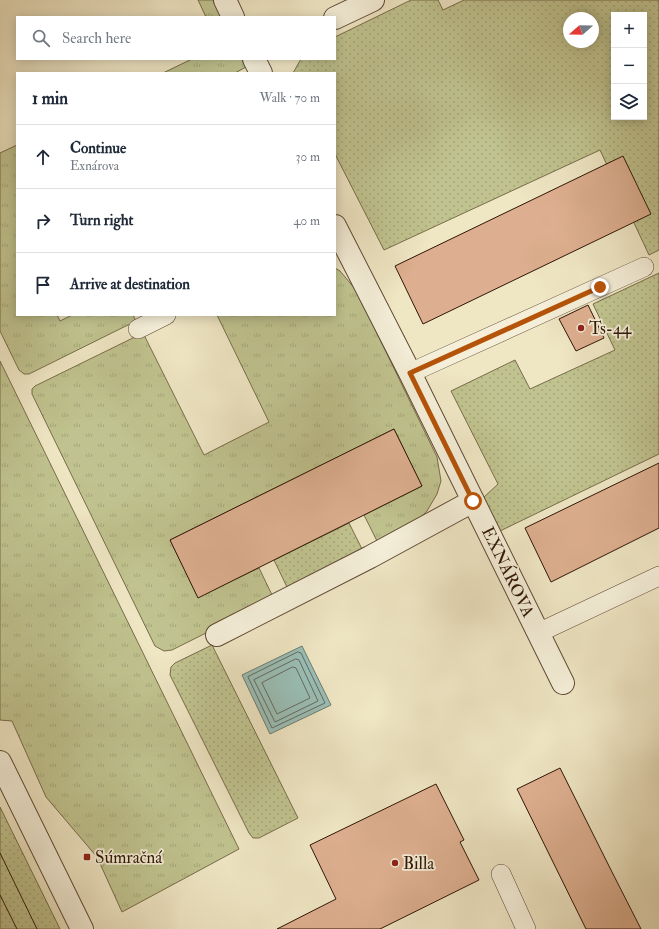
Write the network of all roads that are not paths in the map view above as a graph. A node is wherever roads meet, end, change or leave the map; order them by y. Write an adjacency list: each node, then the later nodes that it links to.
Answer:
1 (225, 0): 3 (street)
2 (373, 0): 4 (street)
3 (233, 16)
4 (336, 18)
5 (254, 60): 6 (street)
6 (260, 72)
7 (336, 230): 11 (street, EXNÁROVA)
8 (644, 266): 11 (lane)
9 (164, 316): 10 (lane)
10 (138, 328)
11 (410, 373): 12 (street, EXNÁROVA)
12 (473, 501): 14 (street, EXNÁROVA); 15 (street)
13 (659, 576): 14 (lane)
14 (538, 633): 16 (street, EXNÁROVA)
15 (217, 635)
16 (563, 683)
17 (0, 762): 19 (street)
18 (501, 874): 20 (lane)
19 (82, 929)
20 (526, 929)

